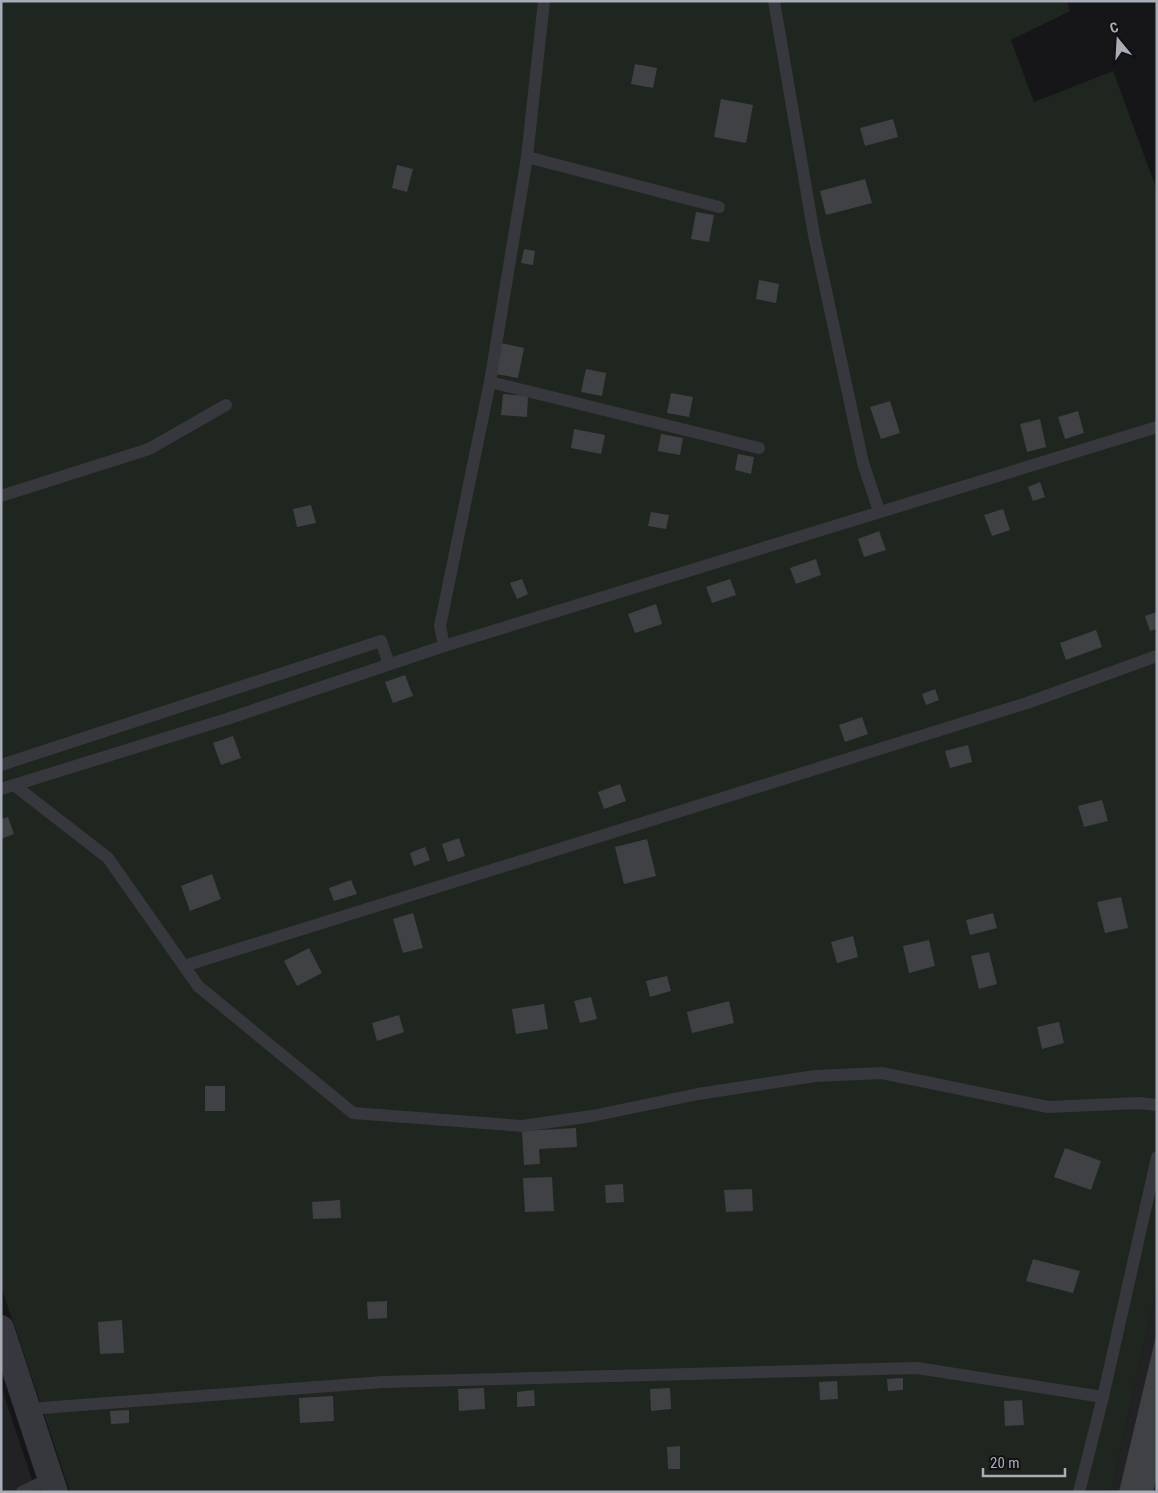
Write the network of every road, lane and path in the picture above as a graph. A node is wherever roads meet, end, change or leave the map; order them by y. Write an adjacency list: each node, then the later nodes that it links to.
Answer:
1 (544, 1): 3 (lane)
2 (774, 1): 10 (lane)
3 (527, 157): 4 (lane); 5 (lane)
4 (719, 207)
5 (490, 382): 8 (lane); 11 (lane)
6 (226, 405): 9 (lane)
7 (1157, 427): 10 (lane)
8 (759, 448)
9 (1, 496)
10 (879, 511): 11 (lane)
11 (444, 646): 13 (lane)
12 (1157, 656): 17 (lane)
13 (389, 664): 14 (lane); 15 (lane)
14 (1, 765)
15 (14, 785): 16 (lane); 17 (lane)
16 (1, 790)
17 (184, 966): 18 (lane)
18 (1157, 1105)
19 (1157, 1157): 21 (lane)
20 (1, 1328): 22 (street)
21 (1103, 1397): 22 (lane); 25 (lane)
22 (29, 1409): 23 (street)
23 (53, 1485): 24 (lane)
24 (22, 1492)
25 (1079, 1492)

